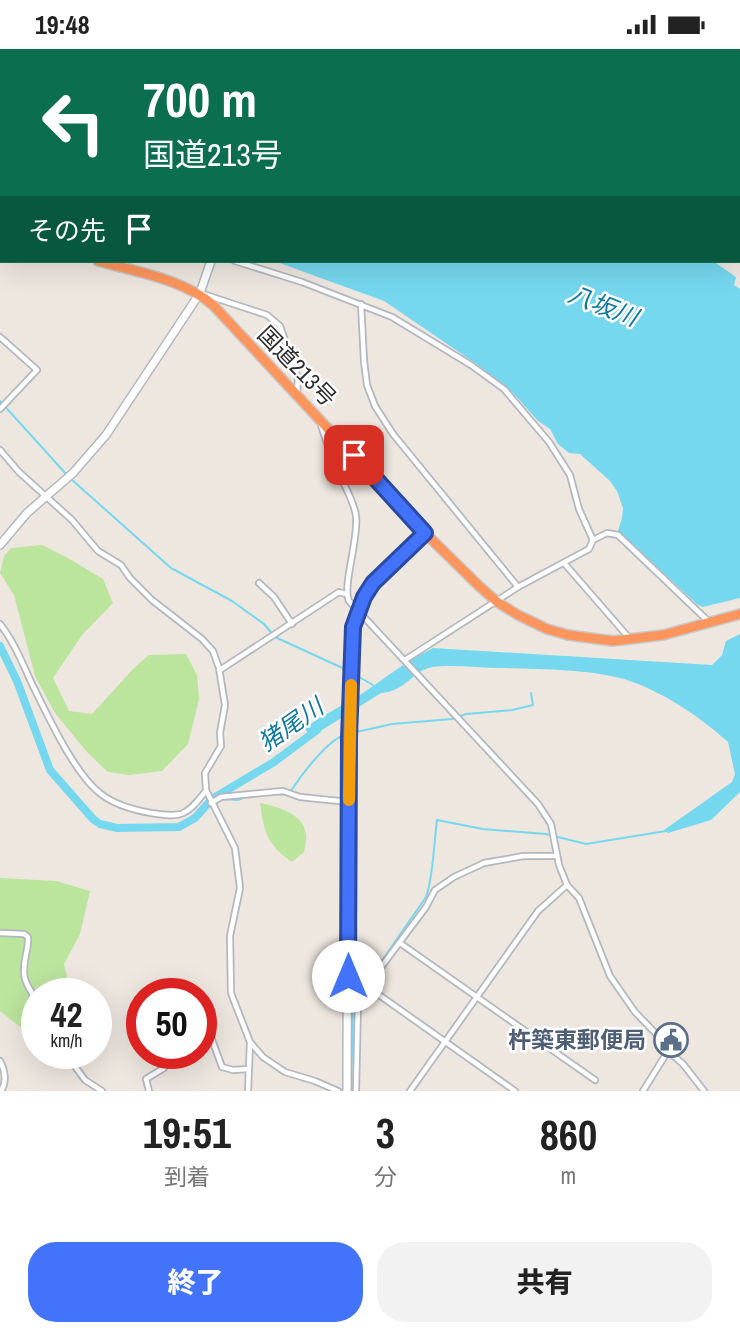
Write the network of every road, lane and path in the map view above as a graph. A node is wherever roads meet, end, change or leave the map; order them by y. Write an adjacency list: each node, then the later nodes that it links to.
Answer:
1 (104, 263): 4 (highway, 国道213号)
2 (210, 263): 4 (main road)
3 (241, 263): 5 (street)
4 (200, 293): 7 (highway, 国道213号); 7 (street); 11 (main road)
5 (361, 304): 13 (street); 17 (street)
6 (0, 337): 8 (street)
7 (298, 394): 9 (highway, 国道213号)
8 (3, 406)
9 (319, 416): 12 (highway, 国道213号); 18 (street)
10 (0, 450): 11 (street)
11 (46, 497): 14 (main road); 27 (street)
12 (425, 533): 19 (highway, 国道213号); 20 (main road)
13 (593, 540): 15 (street); 22 (street)
14 (0, 545)
15 (564, 563): 17 (street); 25 (street)
16 (259, 583): 24 (street)
17 (518, 587): 19 (street)
18 (346, 594): 20 (street); 24 (street)
19 (497, 602): 25 (highway, 国道213号); 26 (street)
20 (358, 610): 26 (street); 29 (main road)
21 (740, 614): 22 (highway, 国道213号)
22 (710, 623): 25 (highway, 国道213号)
23 (0, 624): 28 (street)
24 (292, 624): 27 (street)
25 (631, 640)
26 (405, 660): 31 (street)
27 (219, 671): 28 (street)
28 (207, 794): 30 (street)
29 (349, 802): 30 (street); 35 (main road)
30 (211, 803): 40 (street)
31 (555, 856): 32 (street); 34 (street)
32 (567, 885): 38 (street); 41 (street)
33 (0, 933): 36 (street)
34 (400, 943): 37 (street); 38 (street)
35 (348, 973): 37 (street); 53 (main road)
36 (26, 978)
37 (365, 984): 39 (street); 54 (street)
38 (476, 997): 39 (street); 47 (street)
39 (445, 1041): 55 (street); 56 (street)
40 (250, 1042): 46 (street); 52 (street)
41 (668, 1051): 57 (street); 58 (street)
42 (217, 1053): 46 (street)
43 (0, 1061): 48 (street)
44 (77, 1069): 49 (street)
45 (162, 1069): 50 (street)
46 (248, 1069): 51 (street)
47 (595, 1080)
48 (1, 1091)
49 (102, 1091)
50 (149, 1091)
51 (248, 1091)
52 (338, 1091)
53 (347, 1091)
54 (356, 1091)
55 (410, 1091)
56 (515, 1091)
57 (643, 1091)
58 (704, 1091)

